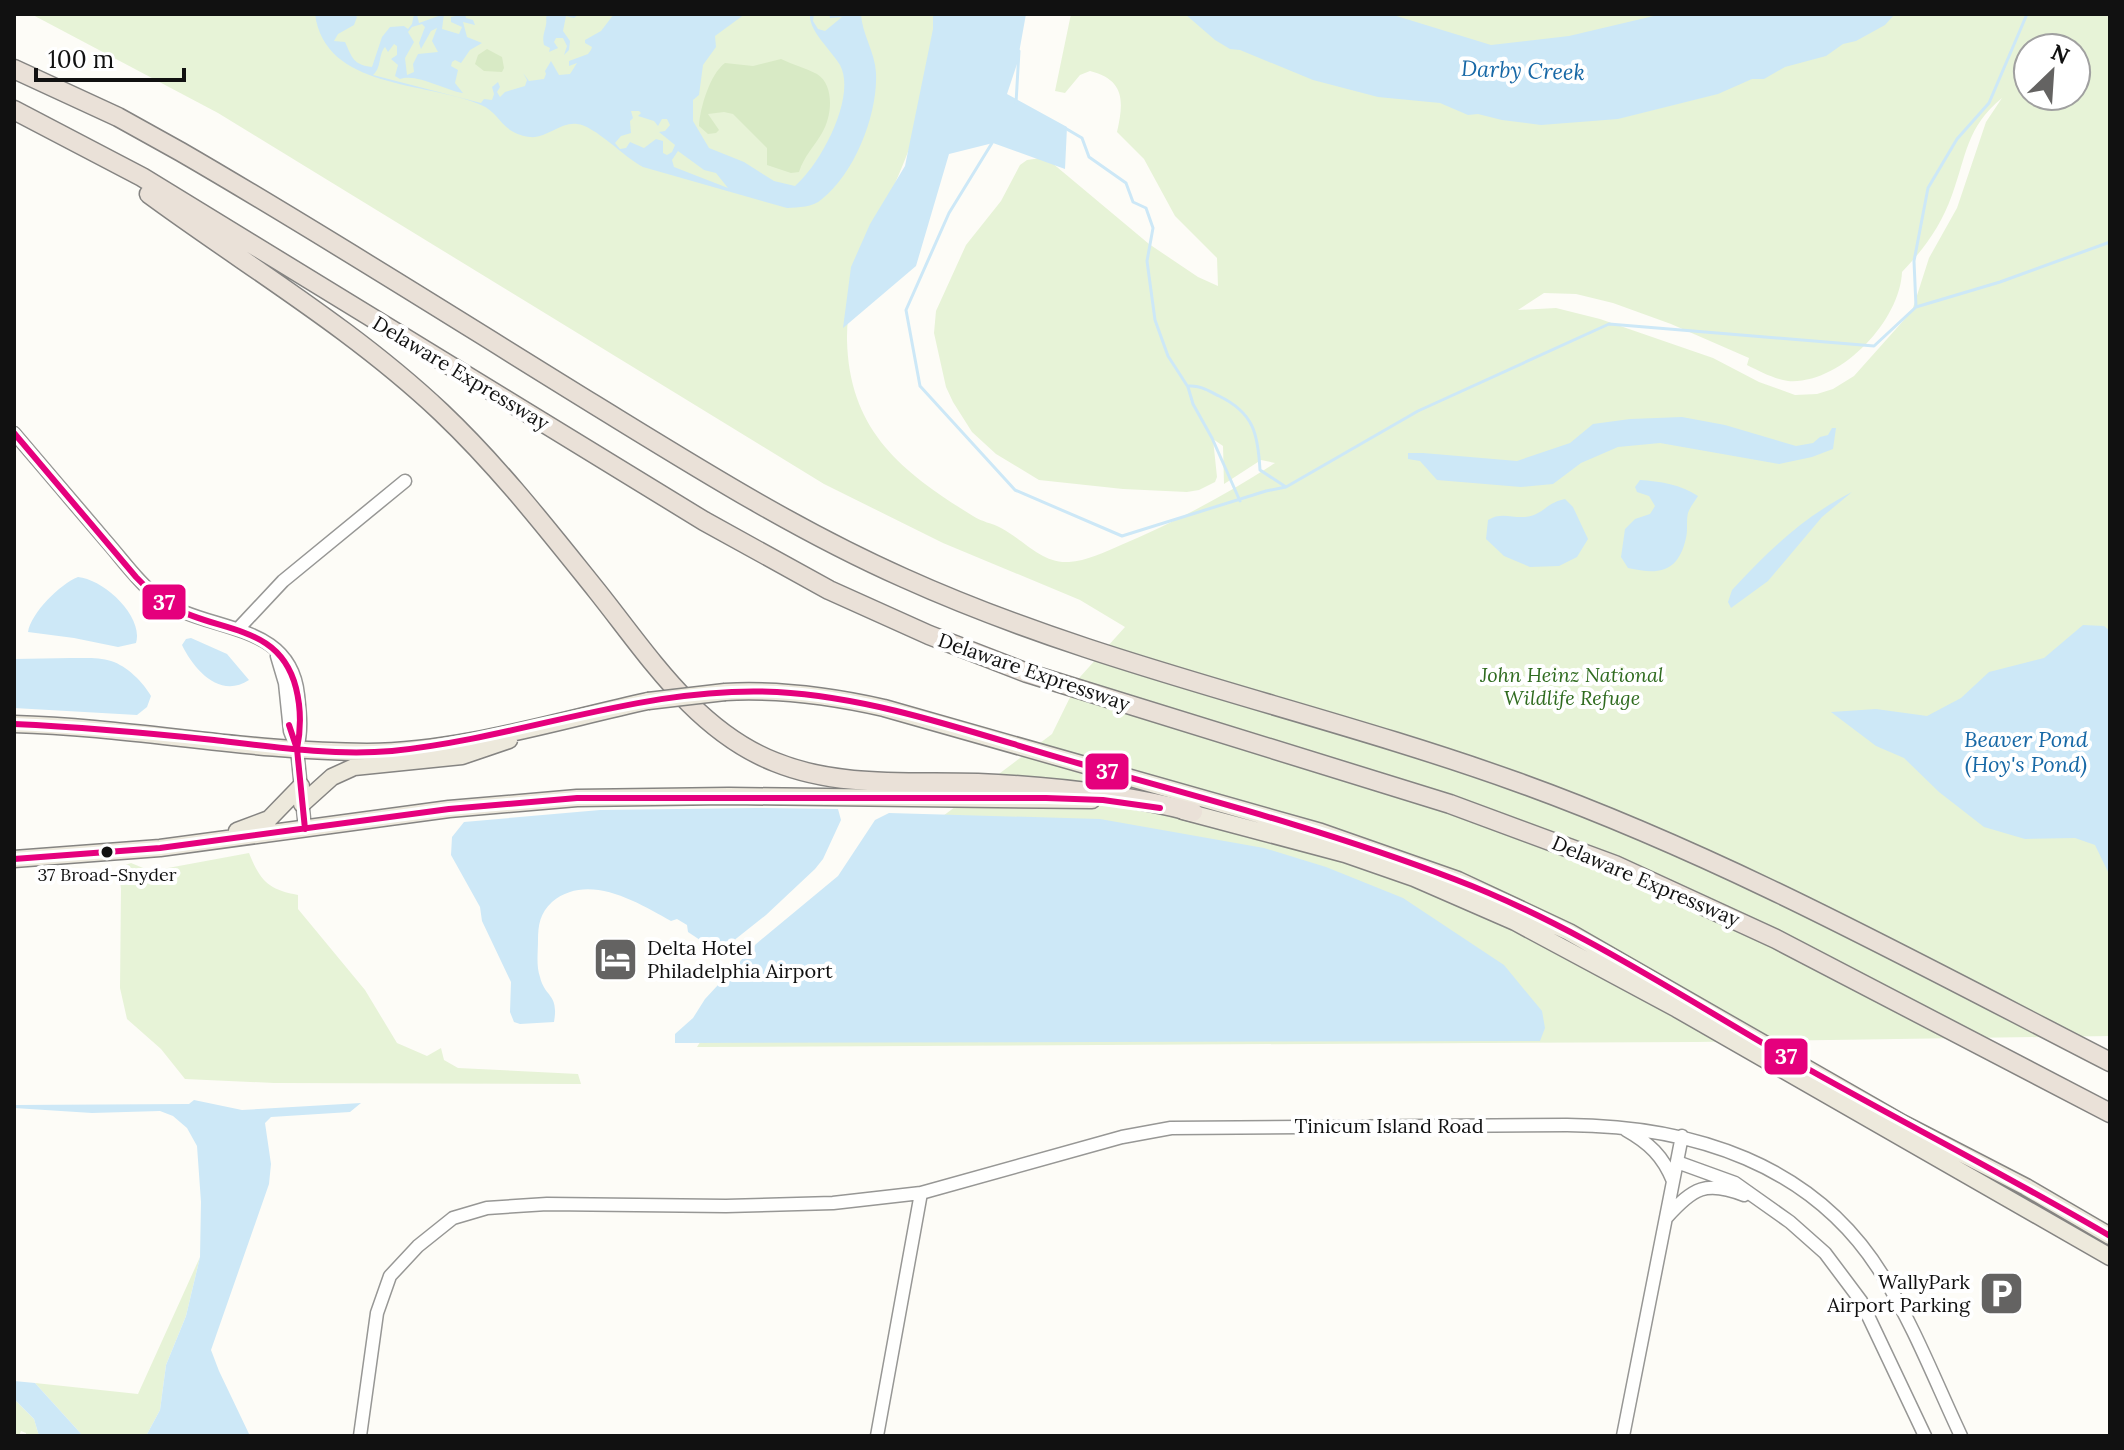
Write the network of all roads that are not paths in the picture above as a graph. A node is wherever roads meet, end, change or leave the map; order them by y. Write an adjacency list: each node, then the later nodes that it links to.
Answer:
1 (14, 69): 16 (highway, Delaware Expressway)
2 (14, 110): 3 (highway, Delaware Expressway)
3 (79, 142): 12 (highway); 17 (highway, Delaware Expressway)
4 (14, 433): 6 (street)
5 (405, 481): 6 (street)
6 (238, 629): 9 (street)
7 (14, 724): 9 (main road)
8 (549, 724): 9 (main road); 11 (main road); 25 (main road, bridge)
9 (297, 749): 10 (street)
10 (301, 786): 11 (street); 14 (main road)
11 (302, 804): 13 (street)
12 (1193, 812): 13 (main road); 26 (main road)
13 (305, 829): 14 (main road)
14 (197, 843): 15 (main road)
15 (14, 859)
16 (2110, 1062)
17 (2110, 1113)
18 (1620, 1126): 19 (street, Tinicum Island Road); 21 (street); 22 (street, Tinicum Island Road)
19 (1682, 1136): 20 (street); 31 (street, Tinicum Island Road)
20 (1677, 1162): 21 (street); 23 (street)
21 (1673, 1181): 24 (street)
22 (921, 1193): 27 (street, Tinicum Island Road); 28 (street)
23 (1758, 1200): 24 (street); 30 (street)
24 (1666, 1218): 29 (street)
25 (2110, 1236)
26 (2110, 1257)
27 (360, 1436)
28 (877, 1436)
29 (1623, 1436)
30 (1925, 1436)
31 (1961, 1436)

